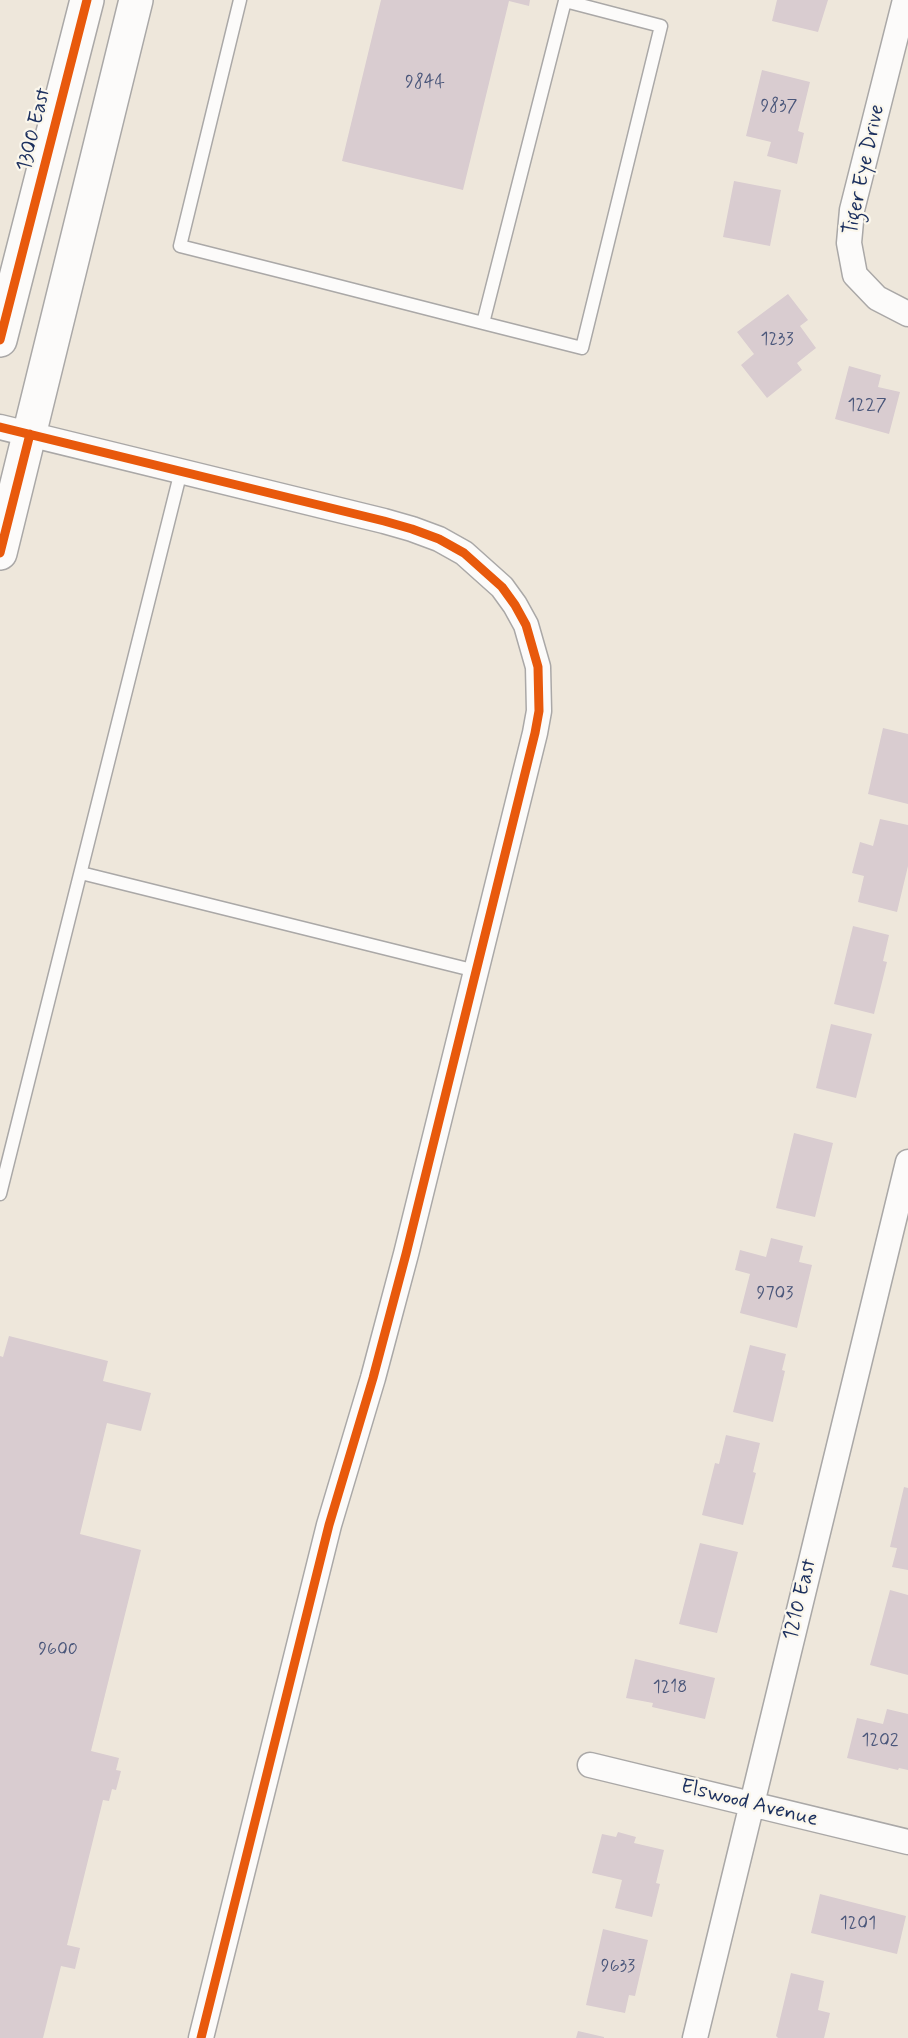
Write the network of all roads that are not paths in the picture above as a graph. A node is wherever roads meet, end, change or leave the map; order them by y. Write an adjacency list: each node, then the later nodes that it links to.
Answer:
1 (87, 0): 7 (main road, 1300 East)
2 (136, 0): 8 (main road)
3 (240, 0): 6 (lane)
4 (905, 0): 5 (street, Tiger Eye Drive)
5 (908, 314)
6 (483, 323): 6 (lane)
7 (0, 340)
8 (15, 431): 9 (street); 10 (main road)
9 (181, 471): 11 (lane); 12 (street)
10 (0, 553)
11 (81, 873): 12 (lane); 14 (lane)
12 (476, 971): 18 (street)
13 (908, 1162): 16 (street, 1210 East)
14 (0, 1194)
15 (590, 1765): 16 (street, Elswood Avenue)
16 (751, 1804): 17 (street, Elswood Avenue); 19 (street, 1210 East)
17 (908, 1842)
18 (201, 2038)
19 (695, 2038)

